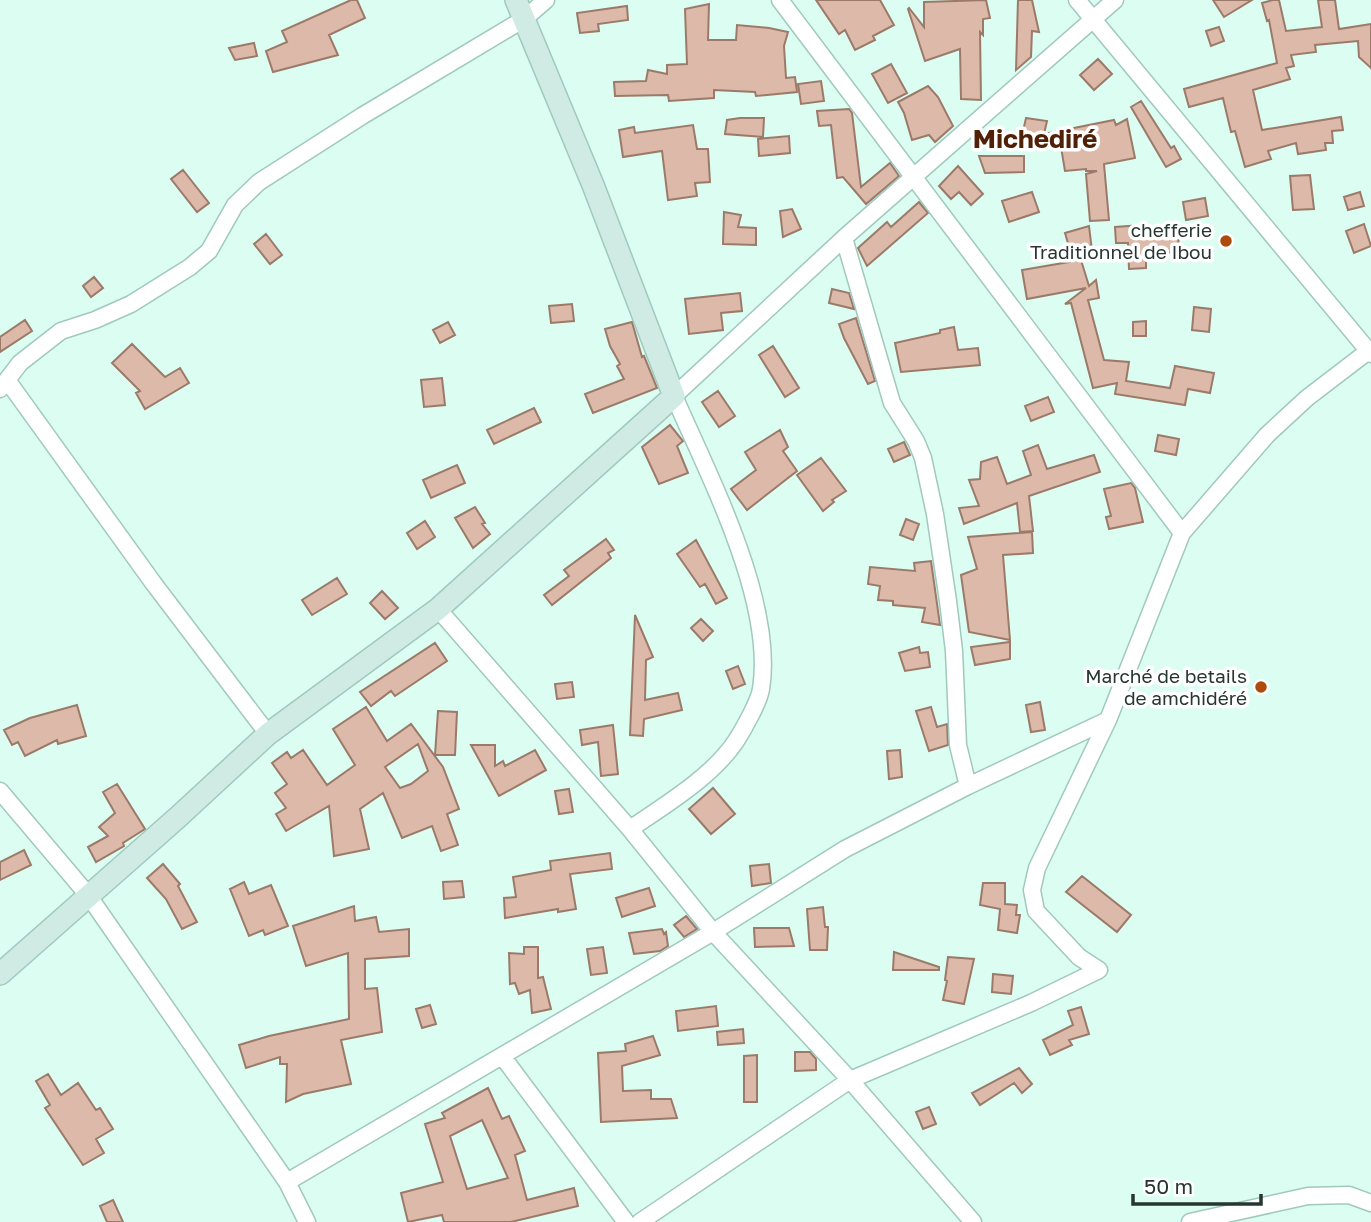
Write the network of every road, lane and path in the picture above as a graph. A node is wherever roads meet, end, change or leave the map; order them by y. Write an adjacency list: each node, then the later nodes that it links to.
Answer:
1 (546, 0): 5 (street)
2 (780, 0): 7 (street)
3 (1077, 0): 6 (street)
4 (1115, 0): 6 (street)
5 (520, 9): 10 (street); 11 (street)
6 (1093, 19): 7 (street); 9 (street)
7 (914, 178): 8 (street); 12 (street)
8 (844, 238): 11 (street); 16 (street)
9 (1370, 351): 12 (street)
10 (3, 385): 15 (street)
11 (674, 396): 13 (street); 18 (street)
12 (1182, 533): 14 (street)
13 (438, 609): 15 (street); 18 (street)
14 (1108, 720): 16 (street); 23 (street)
15 (268, 734): 19 (street)
16 (968, 786): 20 (street)
17 (0, 791): 19 (street)
18 (630, 829): 20 (street)
19 (88, 895): 21 (street); 24 (street)
20 (713, 932): 22 (street); 23 (street)
21 (0, 974)
22 (502, 1056): 24 (street); 27 (street)
23 (850, 1080): 28 (street); 29 (street)
24 (287, 1182): 26 (street)
25 (1371, 1203): 30 (street)
26 (307, 1222)
27 (626, 1222)
28 (640, 1222)
29 (973, 1222)
30 (1190, 1222)

